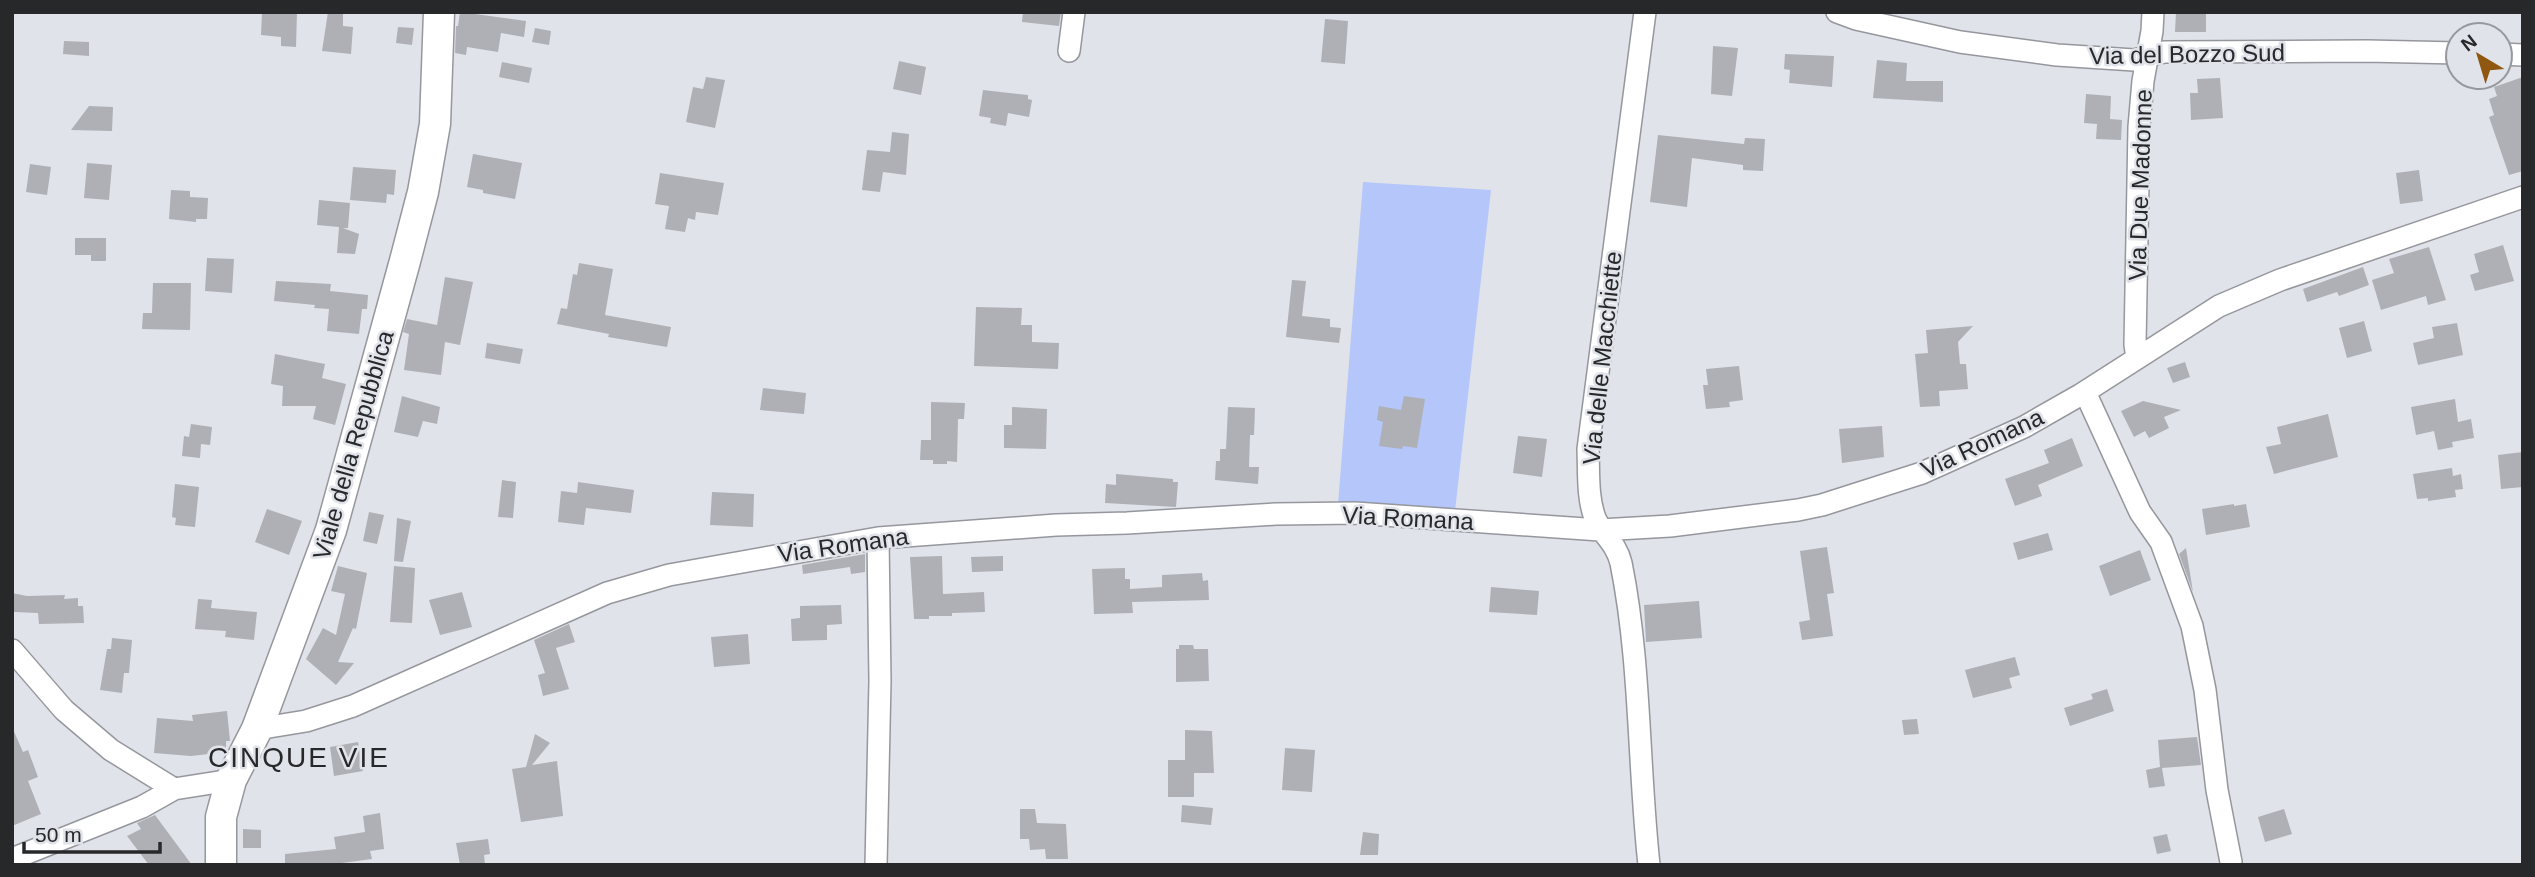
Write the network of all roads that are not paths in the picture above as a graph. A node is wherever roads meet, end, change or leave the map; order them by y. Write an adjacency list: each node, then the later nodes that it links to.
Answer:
1 (439, 12): 15 (main road, Viale della Repubblica)
2 (1074, 12): 6 (street)
3 (1645, 12): 12 (street, Via delle Macchiette)
4 (1837, 12): 8 (street, Via del Bozzo Sud)
5 (2153, 12): 8 (street, Via Due Madonne)
6 (1069, 51)
7 (2444, 53): 8 (street, Via del Bozzo Sud)
8 (2146, 58): 10 (street, Via Due Madonne)
9 (2523, 197): 10 (street, Via Romana)
10 (2137, 358): 11 (street, Via Romana)
11 (2085, 392): 12 (street, Via Romana); 19 (street)
12 (1600, 530): 13 (street, Via Romana); 22 (street, Via delle Macchiette)
13 (878, 538): 15 (street, Via Romana); 21 (street)
14 (12, 650): 17 (street)
15 (257, 729): 16 (main road, Viale della Repubblica)
16 (231, 780): 17 (street); 20 (main road, Viale della Repubblica)
17 (174, 789): 18 (street)
18 (12, 859)
19 (2231, 862)
20 (221, 865)
21 (876, 865)
22 (1649, 865)

